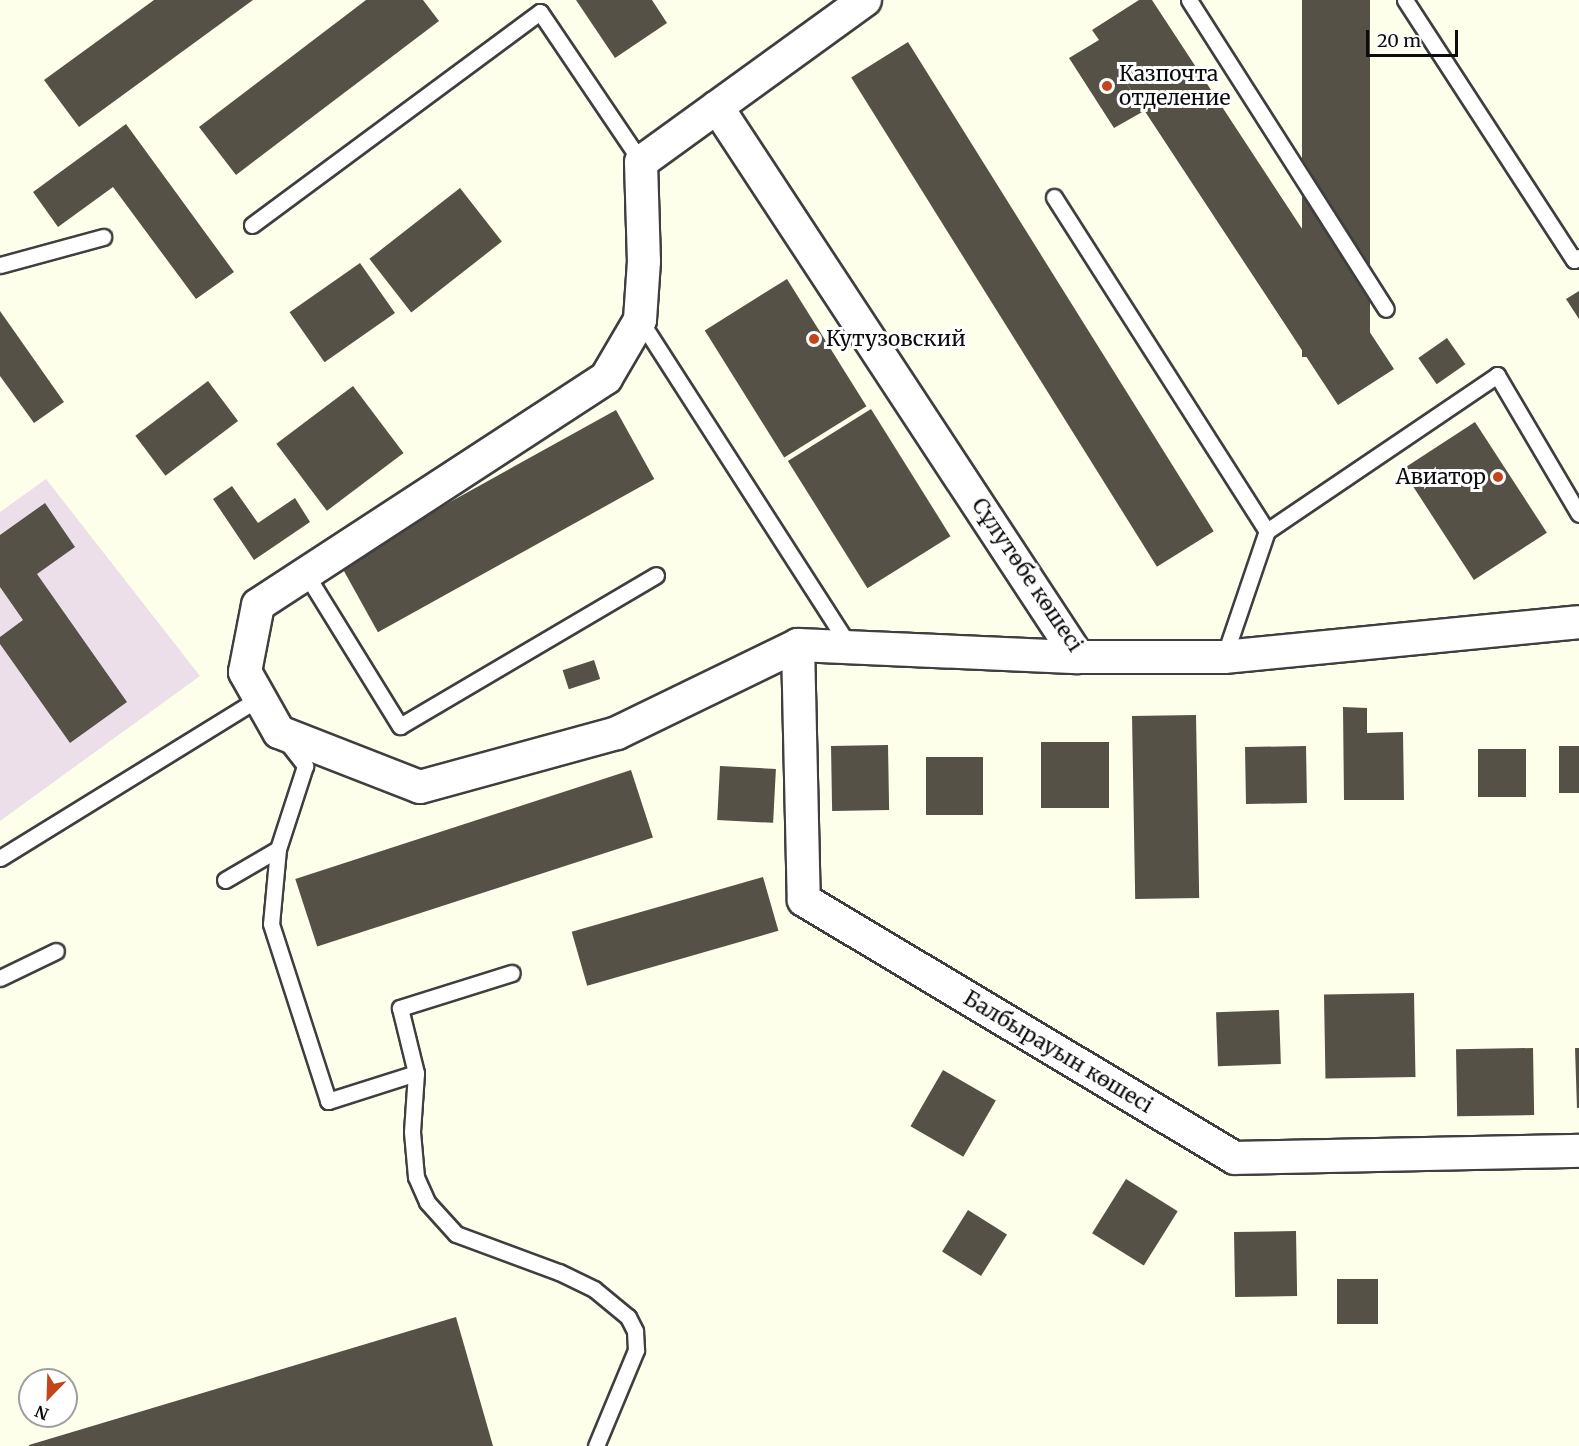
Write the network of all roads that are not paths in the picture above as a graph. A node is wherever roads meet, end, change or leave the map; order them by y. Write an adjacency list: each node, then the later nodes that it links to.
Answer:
1 (865, 0): 5 (street)
2 (1189, 0): 12 (lane)
3 (1405, 0): 10 (lane)
4 (536, 6): 6 (lane); 8 (lane)
5 (717, 107): 6 (street); 21 (street, Сұлутөбе көшесі)
6 (641, 162): 13 (street)
7 (1054, 197): 15 (lane)
8 (252, 225)
9 (103, 237): 11 (lane)
10 (1579, 257)
11 (0, 265)
12 (1386, 309)
13 (640, 320): 16 (street); 20 (lane)
14 (1579, 514): 15 (lane)
15 (1267, 531): 22 (lane)
16 (306, 574): 17 (lane); 23 (street)
17 (656, 575)
18 (1579, 622): 22 (street, Сұлутөбе көшесі)
19 (798, 645): 20 (street); 24 (street); 32 (street, Балбырауын көшесі)
20 (850, 647): 21 (street)
21 (1078, 657): 22 (street, Сұлутөбе көшесі)
22 (1224, 657)
23 (259, 698): 24 (street); 26 (lane)
24 (279, 732): 25 (lane)
25 (278, 849): 27 (lane); 31 (lane)
26 (0, 858)
27 (225, 879)
28 (56, 951): 30 (lane)
29 (512, 973): 31 (lane)
30 (0, 978)
31 (416, 1073): 33 (lane)
32 (1579, 1151)
33 (596, 1446)

